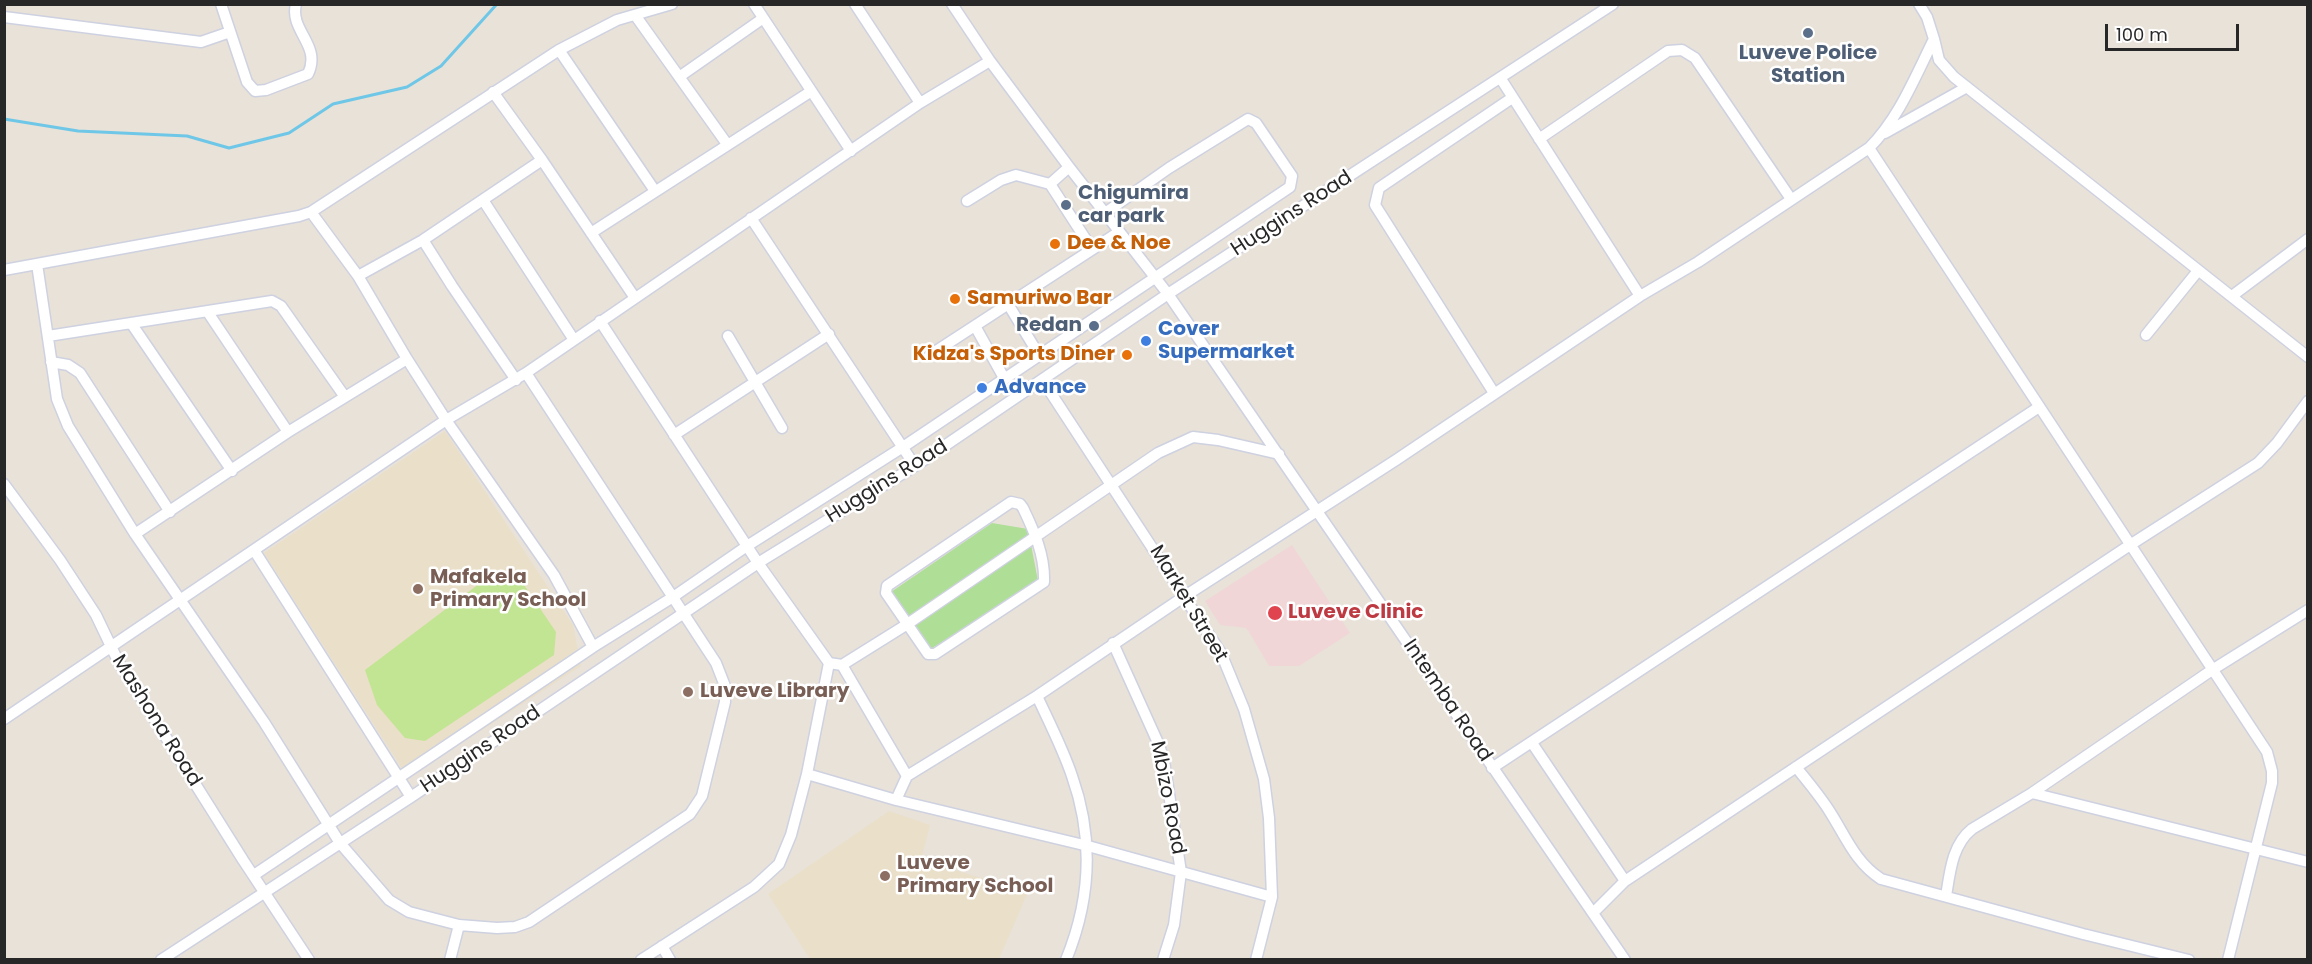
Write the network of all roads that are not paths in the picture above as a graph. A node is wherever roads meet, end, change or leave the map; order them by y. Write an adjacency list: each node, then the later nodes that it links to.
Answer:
1 (221, 4): 12 (street)
2 (296, 4): 12 (street)
3 (672, 4): 9 (street)
4 (754, 4): 11 (street)
5 (855, 4): 22 (street)
6 (952, 4): 15 (street, Intemba Road)
7 (1613, 4): 17 (street, Huggins Road)
8 (1919, 4): 13 (street)
9 (635, 15): 14 (street); 16 (street)
10 (4, 16): 12 (street)
11 (762, 19): 16 (street); 20 (street)
12 (230, 32)
13 (1934, 39): 18 (street); 23 (street)
14 (559, 50): 19 (street); 31 (street)
15 (990, 61): 22 (street); 29 (street, Intemba Road)
16 (679, 77): 25 (street)
17 (1501, 79): 21 (street); 48 (street, Huggins Road)
18 (1967, 87): 23 (street); 45 (street)
19 (493, 92): 28 (street); 35 (street)
20 (810, 92): 25 (street); 27 (street)
21 (1512, 98): 24 (street); 72 (street)
22 (920, 103): 27 (street)
23 (1884, 133): 26 (street)
24 (1539, 139): 33 (street); 49 (street)
25 (727, 144): 31 (street)
26 (1869, 148): 33 (street); 75 (street)
27 (851, 151): 37 (street)
28 (542, 160): 32 (street); 39 (street)
29 (1069, 167): 30 (street); 36 (street, Intemba Road)
30 (1050, 184): 34 (street); 42 (street)
31 (655, 191): 39 (street)
32 (483, 200): 41 (street); 61 (street)
33 (1791, 200): 49 (street)
34 (967, 201)
35 (311, 212): 43 (street); 46 (street)
36 (1105, 213): 38 (street, Intemba Road); 47 (street)
37 (751, 218): 51 (street); 57 (street)
38 (1119, 232): 42 (street); 47 (street, Intemba Road)
39 (591, 233): 51 (street)
40 (2307, 239): 50 (street)
41 (423, 240): 46 (street); 69 (street)
42 (1092, 249): 52 (street)
43 (37, 264): 44 (street); 59 (street)
44 (4, 270)
45 (2197, 272): 50 (street); 58 (street)
46 (358, 276): 65 (street)
47 (1155, 276): 48 (street, Intemba Road); 63 (street)
48 (1168, 294): 70 (street, Huggins Road); 81 (street, Intemba Road)
49 (1640, 296): 72 (street)
50 (2232, 296): 64 (street)
51 (635, 298): 54 (street)
52 (1008, 304): 56 (street); 63 (street)
53 (207, 310): 55 (street); 73 (street); 78 (street)
54 (600, 321): 61 (street); 79 (street)
55 (131, 323): 59 (street); 83 (street)
56 (975, 326): 62 (street); 68 (street)
57 (829, 334): 71 (street); 80 (street)
58 (2146, 335)
59 (48, 336): 66 (street)
60 (728, 336): 71 (street)
61 (574, 340): 67 (street)
62 (930, 355)
63 (1039, 355): 68 (street)
64 (2307, 357)
65 (407, 359): 73 (street); 76 (street)
66 (51, 362): 87 (street); 88 (street)
67 (526, 374): 69 (street); 95 (street)
68 (1004, 378): 80 (street)
69 (516, 380): 76 (street)
70 (1043, 381): 82 (street, Huggins Road); 85 (street, Market Street)
71 (754, 382): 77 (street); 79 (street)
72 (1494, 393): 86 (street)
73 (345, 397): 78 (street)
74 (2307, 401): 90 (street)
75 (2039, 407): 90 (street); 108 (street)
76 (446, 420): 92 (street); 102 (street)
77 (782, 428)
78 (288, 432): 83 (street)
79 (674, 435): 91 (street)
80 (903, 447): 82 (street); 91 (street)
81 (1279, 454): 85 (street); 86 (street, Intemba Road)
82 (915, 466): 93 (street, Huggins Road)
83 (232, 471): 87 (street)
84 (4, 484): 101 (street, Mashona Road)
85 (1113, 484): 89 (street); 94 (street, Market Street)
86 (1318, 510): 94 (street); 110 (street, Intemba Road)
87 (171, 512): 88 (street)
88 (135, 534): 96 (street)
89 (1036, 536): 99 (street); 99 (street); 99 (street)
90 (2130, 544): 105 (street); 109 (street)
91 (747, 546): 93 (street); 95 (street)
92 (254, 550): 96 (street); 113 (street)
93 (758, 563): 98 (street, Huggins Road); 103 (street)
94 (1185, 596): 100 (street); 127 (street, Market Street)
95 (673, 597): 98 (street); 102 (street)
96 (181, 599): 101 (street); 117 (street)
97 (2307, 610): 105 (street)
98 (684, 614): 115 (street, Huggins Road); 129 (street)
99 (906, 625): 104 (street)
100 (1113, 643): 106 (street); 122 (street, Mbizo Road)
101 (110, 647): 107 (street); 123 (street, Mashona Road)
102 (593, 647): 113 (street)
103 (829, 663): 104 (street); 111 (street)
104 (842, 665): 112 (street)
105 (2212, 670): 114 (street); 120 (street)
106 (1037, 696): 112 (street); 119 (street)
107 (4, 719)
108 (1532, 743): 110 (street); 124 (street)
109 (1796, 766): 124 (street); 126 (street)
110 (1492, 768): 128 (street, Intemba Road)
111 (807, 774): 116 (street); 130 (street)
112 (907, 776): 116 (street)
113 (398, 777): 115 (street); 117 (street)
114 (2032, 793): 120 (street); 126 (street)
115 (411, 797): 118 (street, Huggins Road)
116 (896, 800): 119 (street)
117 (329, 825): 118 (street); 123 (street)
118 (340, 843): 125 (street, Huggins Road); 129 (street)
119 (1088, 846): 122 (street); 136 (street)
120 (2256, 849): 121 (street); 141 (street)
121 (2307, 862)
122 (1181, 872): 127 (street); 137 (street, Mbizo Road)
123 (254, 875): 125 (street, Mashona Road)
124 (1625, 881): 128 (street)
125 (265, 891): 131 (street, Huggins Road); 132 (street, Mashona Road)
126 (1946, 896): 140 (street)
127 (1272, 897): 138 (street, Market Street)
128 (1593, 912): 139 (street, Intemba Road)
129 (459, 925): 133 (street)
130 (662, 946): 134 (street); 135 (street)
131 (161, 960)
132 (309, 960)
133 (450, 960)
134 (641, 960)
135 (670, 960)
136 (1066, 960)
137 (1163, 960)
138 (1256, 960)
139 (1625, 960)
140 (2190, 960)
141 (2228, 960)

